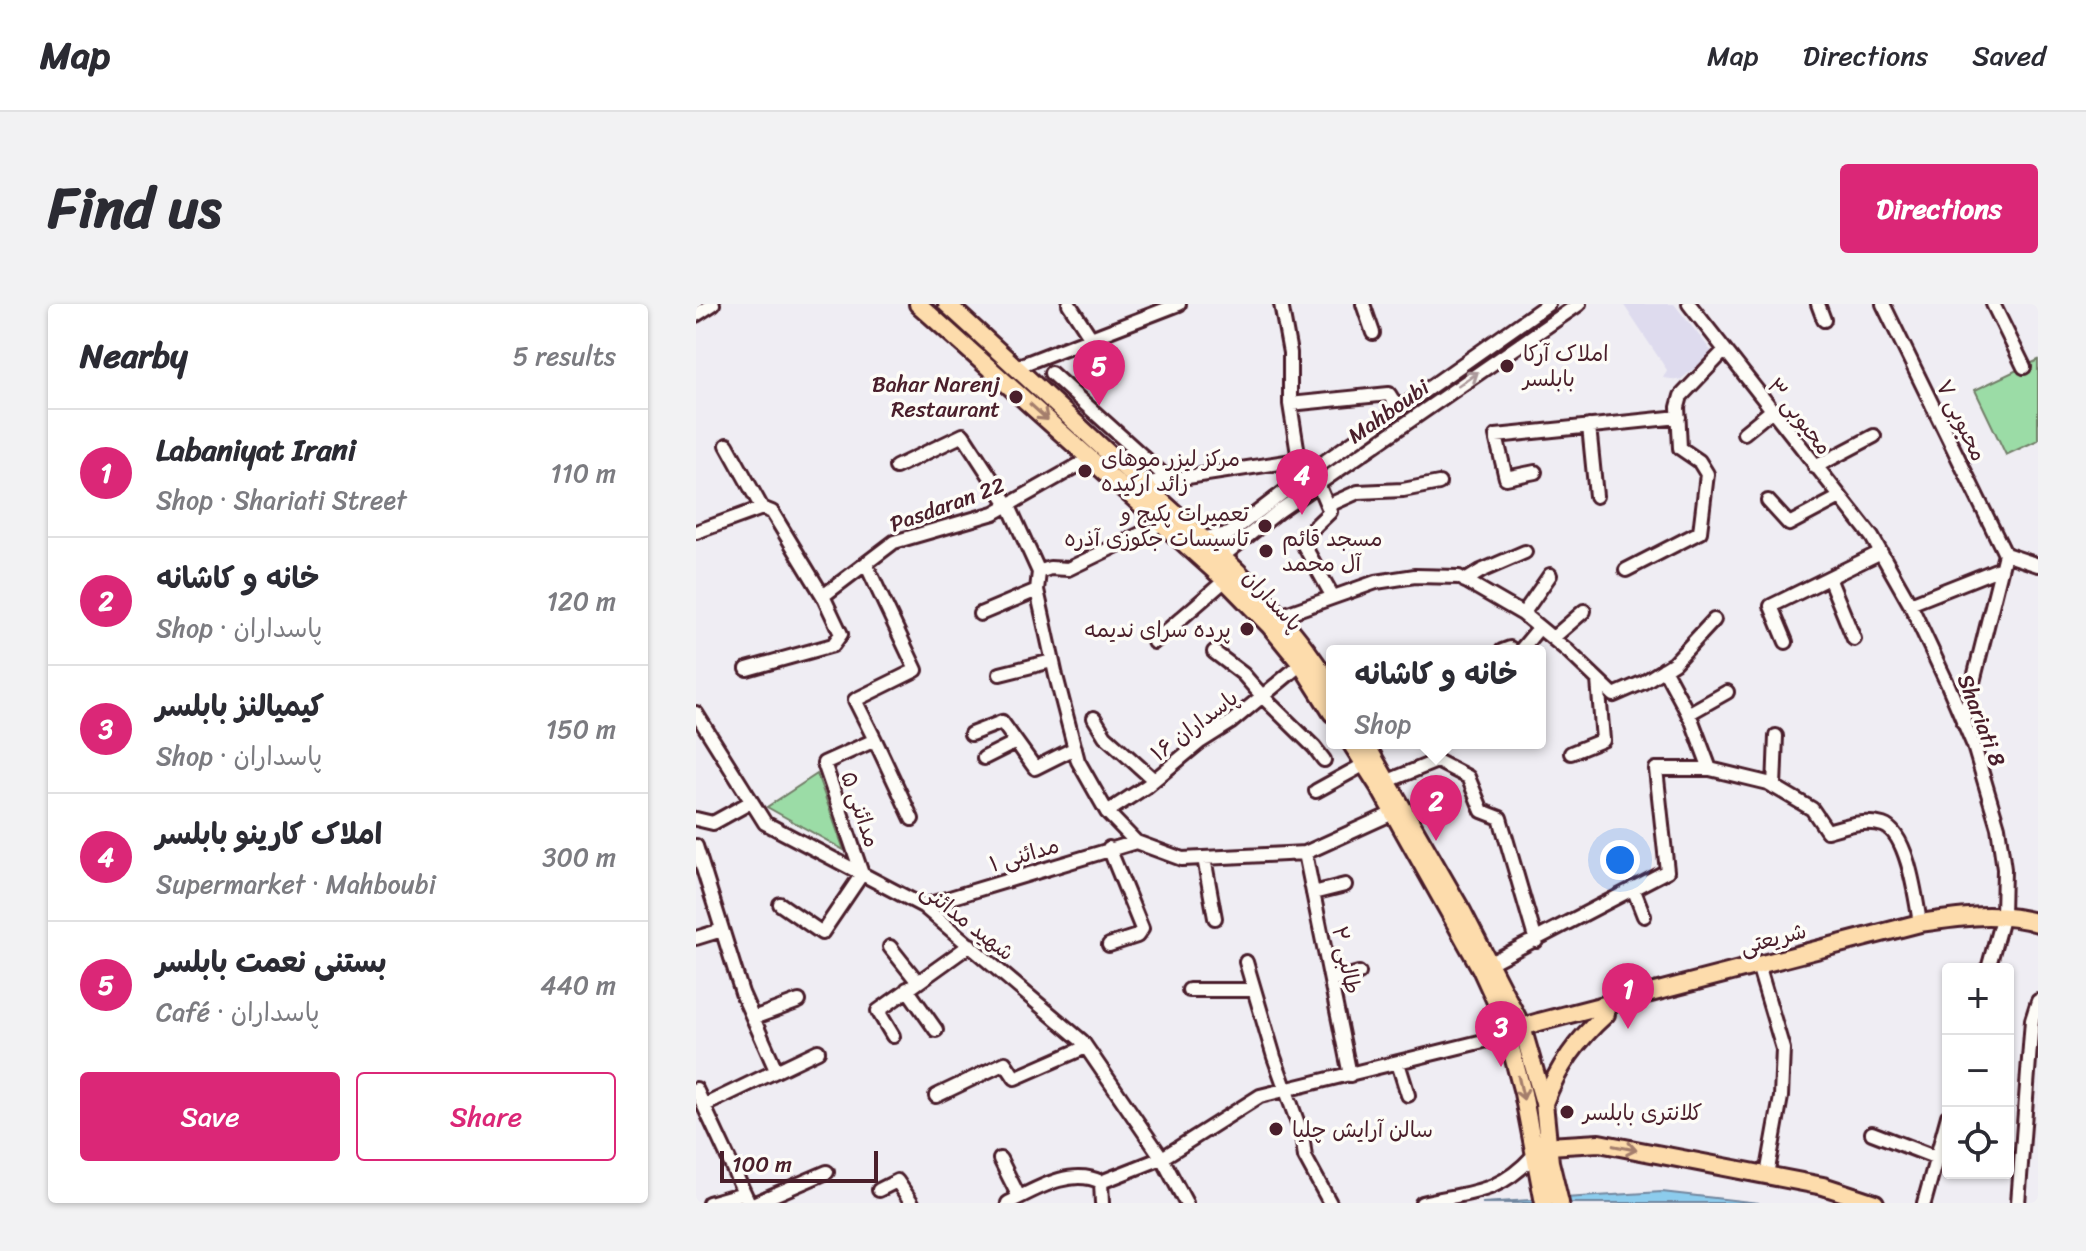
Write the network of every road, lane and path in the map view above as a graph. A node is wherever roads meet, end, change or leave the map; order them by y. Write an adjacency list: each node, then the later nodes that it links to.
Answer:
1 (713, 304): 15 (street)
2 (918, 304): 33 (main road, پاسداران, one-way to 33)
3 (947, 304): 21 (main road, پاسداران)
4 (1069, 304): 18 (street)
5 (1179, 304): 14 (street)
6 (1281, 304): 25 (street)
7 (1363, 304): 17 (street)
8 (1548, 304): 26 (street, Mahboubi)
9 (1579, 304): 42 (street, Mahboubi, one-way to 9)
10 (1689, 304): 19 (street, محبوبی ۳)
11 (1818, 304): 16 (street)
12 (1883, 304): 54 (street, محبوبی ۷)
13 (1993, 304): 22 (street)
14 (1144, 310): 18 (street)
15 (696, 315)
16 (1824, 320)
17 (1373, 333)
18 (1091, 338): 20 (street)
19 (1724, 351): 27 (street, محبوبی ۳); 28 (street)
20 (1055, 352): 21 (street); 23 (street)
21 (1016, 367): 24 (main road, پاسداران)
22 (2024, 367)
23 (1051, 373): 24 (street); 39 (street)
24 (1050, 398): 41 (main road, پاسداران)
25 (1290, 404): 26 (street); 34 (street)
26 (1399, 410): 37 (street, Mahboubi)
27 (1771, 411): 30 (street); 36 (street, محبوبی ۳)
28 (1679, 417): 29 (street); 59 (street)
29 (1589, 426): 38 (street); 43 (street)
30 (1744, 433)
31 (1874, 436): 36 (street)
32 (727, 445): 48 (street)
33 (1091, 458): 46 (street, Pasdaran 22); 49 (main road, پاسداران)
34 (1299, 460): 37 (street); 39 (street)
35 (896, 467): 46 (street)
36 (1815, 467): 44 (street, محبوبی ۳)
37 (1310, 472): 42 (street); 51 (street, Mahboubi)
38 (1535, 472)
39 (1169, 480): 41 (street)
40 (1439, 483): 47 (street)
41 (1142, 484): 51 (main road, پاسداران)
42 (1318, 484): 47 (street); 55 (street, Mahboubi)
43 (1596, 496)
44 (1840, 497): 45 (street); 53 (street, محبوبی ۳)
45 (1768, 501)
46 (1008, 504): 56 (street, Pasdaran 22); 60 (street)
47 (1329, 505): 67 (street)
48 (762, 508): 50 (street); 66 (street)
49 (1163, 523): 55 (main road, پاسداران); 60 (street)
50 (696, 532)
51 (1205, 538): 55 (main road, پاسداران)
52 (1525, 552): 64 (street)
53 (1879, 553): 63 (street); 68 (street, Shariati 8)
54 (2005, 554): 57 (street); 58 (street)
55 (1217, 562): 61 (main road, پاسداران)
56 (866, 564): 66 (street, Pasdaran 22); 97 (street, مدائنی ۵)
57 (2038, 565)
58 (2001, 568): 68 (street); 94 (street)
59 (1626, 570)
60 (1039, 572): 65 (street)
61 (1231, 575): 72 (main road, پاسداران); 77 (street); 82 (main road, پاسداران)
62 (1550, 575): 71 (street)
63 (1829, 578): 76 (street); 78 (street)
64 (1465, 581): 67 (street); 71 (street)
65 (1037, 590): 70 (street); 81 (street)
66 (823, 596): 83 (street)
67 (1333, 597): 72 (street)
68 (1910, 604): 94 (street, Shariati 8)
69 (1584, 611): 75 (street)
70 (980, 614)
71 (1523, 614): 74 (street)
72 (1280, 616): 86 (main road, پاسداران)
73 (1714, 620): 84 (street)
74 (1539, 628): 75 (street); 79 (street)
75 (1553, 638): 87 (street)
76 (1854, 639)
77 (1154, 642)
78 (1786, 642)
79 (1525, 645)
80 (1214, 652): 89 (street)
81 (1052, 661): 85 (street); 99 (street)
82 (1301, 664): 89 (street, پاسداران ۱۶); 90 (main road, پاسداران)
83 (747, 669)
84 (1664, 669): 87 (street); 92 (street)
85 (1000, 674)
86 (1326, 678)
87 (1598, 680): 102 (street)
88 (1727, 692): 92 (street)
89 (1263, 697): 104 (street); 107 (street, پاسداران ۱۶)
90 (1326, 704)
91 (696, 713): 111 (street, شهید مدائنی)
92 (1688, 714): 106 (street)
93 (1094, 718): 107 (street)
94 (1963, 723): 129 (street, Shariati 8)
95 (971, 734): 98 (street)
96 (1776, 736): 109 (street)
97 (875, 740): 115 (street); 121 (street, مدائنی ۵)
98 (1016, 742): 99 (street); 103 (street)
99 (1075, 748): 112 (street)
100 (1355, 749): 105 (main road)
101 (1369, 749): 108 (main road)
102 (1571, 753)
103 (984, 758)
104 (1324, 760)
105 (1365, 764): 110 (street); 113 (main road)
106 (1710, 769): 109 (street); 123 (street)
107 (1154, 780): 112 (street, پاسداران ۱۶)
108 (1388, 781): 135 (street); 140 (main road)
109 (1774, 787): 130 (street)
110 (1316, 791)
111 (751, 802): 114 (street); 121 (street, شهید مدائنی)
112 (1107, 812): 116 (street)
113 (1393, 813): 119 (street); 153 (main road)
114 (696, 819)
115 (912, 819)
116 (1136, 842): 118 (street, مدائنی ۱); 120 (street)
117 (696, 846): 132 (street)
118 (1109, 848): 126 (street, مدائنی ۱); 137 (street)
119 (1305, 853): 120 (street); 124 (street, طالبی ۲)
120 (1204, 858): 128 (street)
121 (862, 874): 125 (street); 126 (street, شهید مدائنی)
122 (1345, 885): 124 (street)
123 (1633, 888): 127 (street); 135 (street)
124 (1313, 893): 144 (street, طالبی ۲)
125 (780, 904)
126 (923, 906): 136 (street, شهید مدائنی)
127 (1644, 916)
128 (1215, 918)
129 (2002, 920): 130 (main road, شریعتی); 131 (main road, شریعتی); 133 (main road); 141 (street, Shariati 8); 142 (main road)
130 (1920, 923): 142 (main road, شریعتی)
131 (2038, 923)
132 (722, 930): 134 (street); 151 (street)
133 (2038, 932)
134 (696, 938)
135 (1536, 941): 140 (street)
136 (970, 945): 145 (street); 155 (street, شهید مدائنی)
137 (1109, 945)
138 (890, 947): 145 (street)
139 (1246, 962): 147 (street)
140 (1490, 963): 153 (main road)
141 (1990, 963)
142 (1760, 969): 150 (main road); 153 (main road, شریعتی); 175 (street)
143 (1359, 973): 144 (street)
144 (1331, 981): 159 (street, طالبی ۲)
145 (912, 985): 152 (street); 154 (street)
146 (1189, 990): 147 (street)
147 (1254, 990): 161 (street)
148 (799, 1001): 151 (street)
149 (2038, 1001): 166 (street)
150 (1606, 1014): 153 (main road); 164 (main road)
151 (753, 1018): 158 (street)
152 (936, 1030)
153 (1518, 1032): 157 (street); 164 (main road); 171 (main road, one-way to 171)
154 (893, 1036)
155 (1086, 1047): 163 (street); 170 (street, شهید مدائنی)
156 (818, 1051): 158 (street)
157 (1398, 1063): 159 (street); 162 (street)
158 (776, 1070): 165 (street)
159 (1350, 1075): 161 (street)
160 (696, 1089): 165 (street)
161 (1286, 1090): 170 (street); 184 (street)
162 (1408, 1095)
163 (936, 1096)
164 (1544, 1103): 171 (main road)
165 (705, 1105): 178 (street)
166 (2024, 1129): 167 (street); 190 (street)
167 (2038, 1131)
168 (1872, 1133): 172 (street)
169 (1942, 1139): 172 (street)
170 (1162, 1158): 176 (street); 183 (street, شهید مدائنی)
171 (1542, 1158): 175 (main road, one-way to 175); 185 (street); 186 (main road); 187 (main road)
172 (1937, 1158): 189 (street)
173 (1000, 1159): 179 (street)
174 (827, 1172): 178 (street)
175 (1767, 1175): 188 (main road)
176 (1101, 1182): 179 (street); 182 (street)
177 (879, 1190): 181 (street)
178 (750, 1200): 180 (street)
179 (1014, 1200)
180 (709, 1203)
181 (912, 1203)
182 (1102, 1203)
183 (1186, 1203)
184 (1330, 1203)
185 (1422, 1203)
186 (1544, 1203)
187 (1560, 1203)
188 (1875, 1203)
189 (1924, 1203)
190 (2018, 1203)

